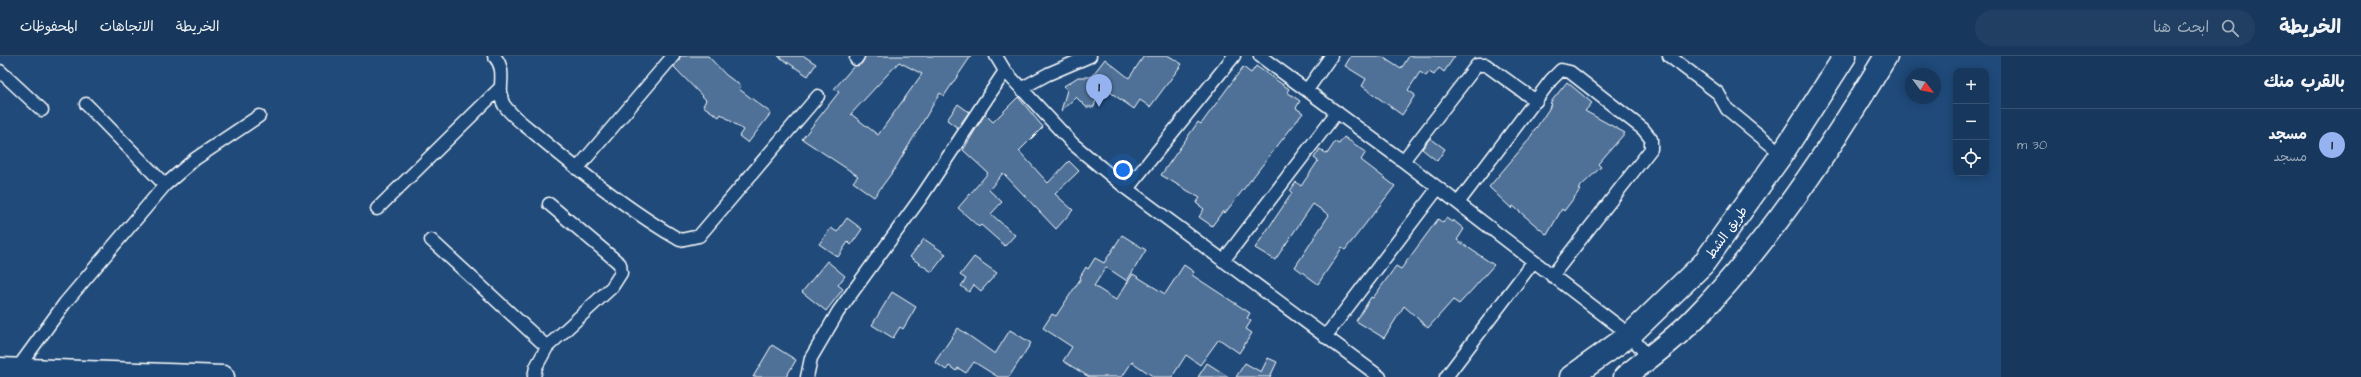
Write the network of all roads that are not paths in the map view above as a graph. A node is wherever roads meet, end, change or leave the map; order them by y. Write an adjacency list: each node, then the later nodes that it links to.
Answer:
1 (494, 56): 13 (street)
2 (674, 56): 25 (street)
3 (996, 56): 12 (street)
4 (1090, 56): 14 (street)
5 (1234, 56): 28 (street)
6 (1260, 56): 15 (street)
7 (1331, 56): 15 (street)
8 (1669, 56): 22 (street)
9 (1845, 56): 22 (highway, طريق الشط)
10 (1886, 56): 23 (highway)
11 (0, 71): 19 (street)
12 (1005, 71): 14 (street); 43 (street)
13 (501, 87): 25 (street); 31 (street)
14 (1022, 88): 28 (street)
15 (1307, 90): 20 (street)
16 (818, 96): 25 (street)
17 (1536, 101): 24 (street); 29 (street); 35 (street)
18 (86, 104): 26 (street)
19 (42, 110)
20 (1337, 112): 24 (street); 33 (street)
21 (259, 116): 26 (street)
22 (1787, 145): 23 (highway); 36 (highway, طريق الشط)
23 (1822, 155): 39 (highway)
24 (1403, 161): 27 (street)
25 (577, 168)
26 (164, 185): 40 (street)
27 (1438, 188): 29 (street); 37 (street)
28 (1127, 189): 33 (street)
29 (1458, 203): 34 (street)
30 (549, 204): 38 (street)
31 (376, 209)
32 (431, 240): 38 (street)
33 (1223, 261): 37 (street)
34 (1533, 262): 35 (street); 45 (street)
35 (1552, 276): 36 (street)
36 (1630, 335): 39 (street); 46 (highway, طريق الشط)
37 (1325, 336): 44 (street)
38 (547, 348): 42 (street)
39 (1649, 358): 47 (highway)
40 (8, 369): 41 (highway)
41 (223, 377)
42 (534, 377)
43 (807, 377)
44 (1380, 377)
45 (1446, 377)
46 (1571, 377)
47 (1625, 377)

